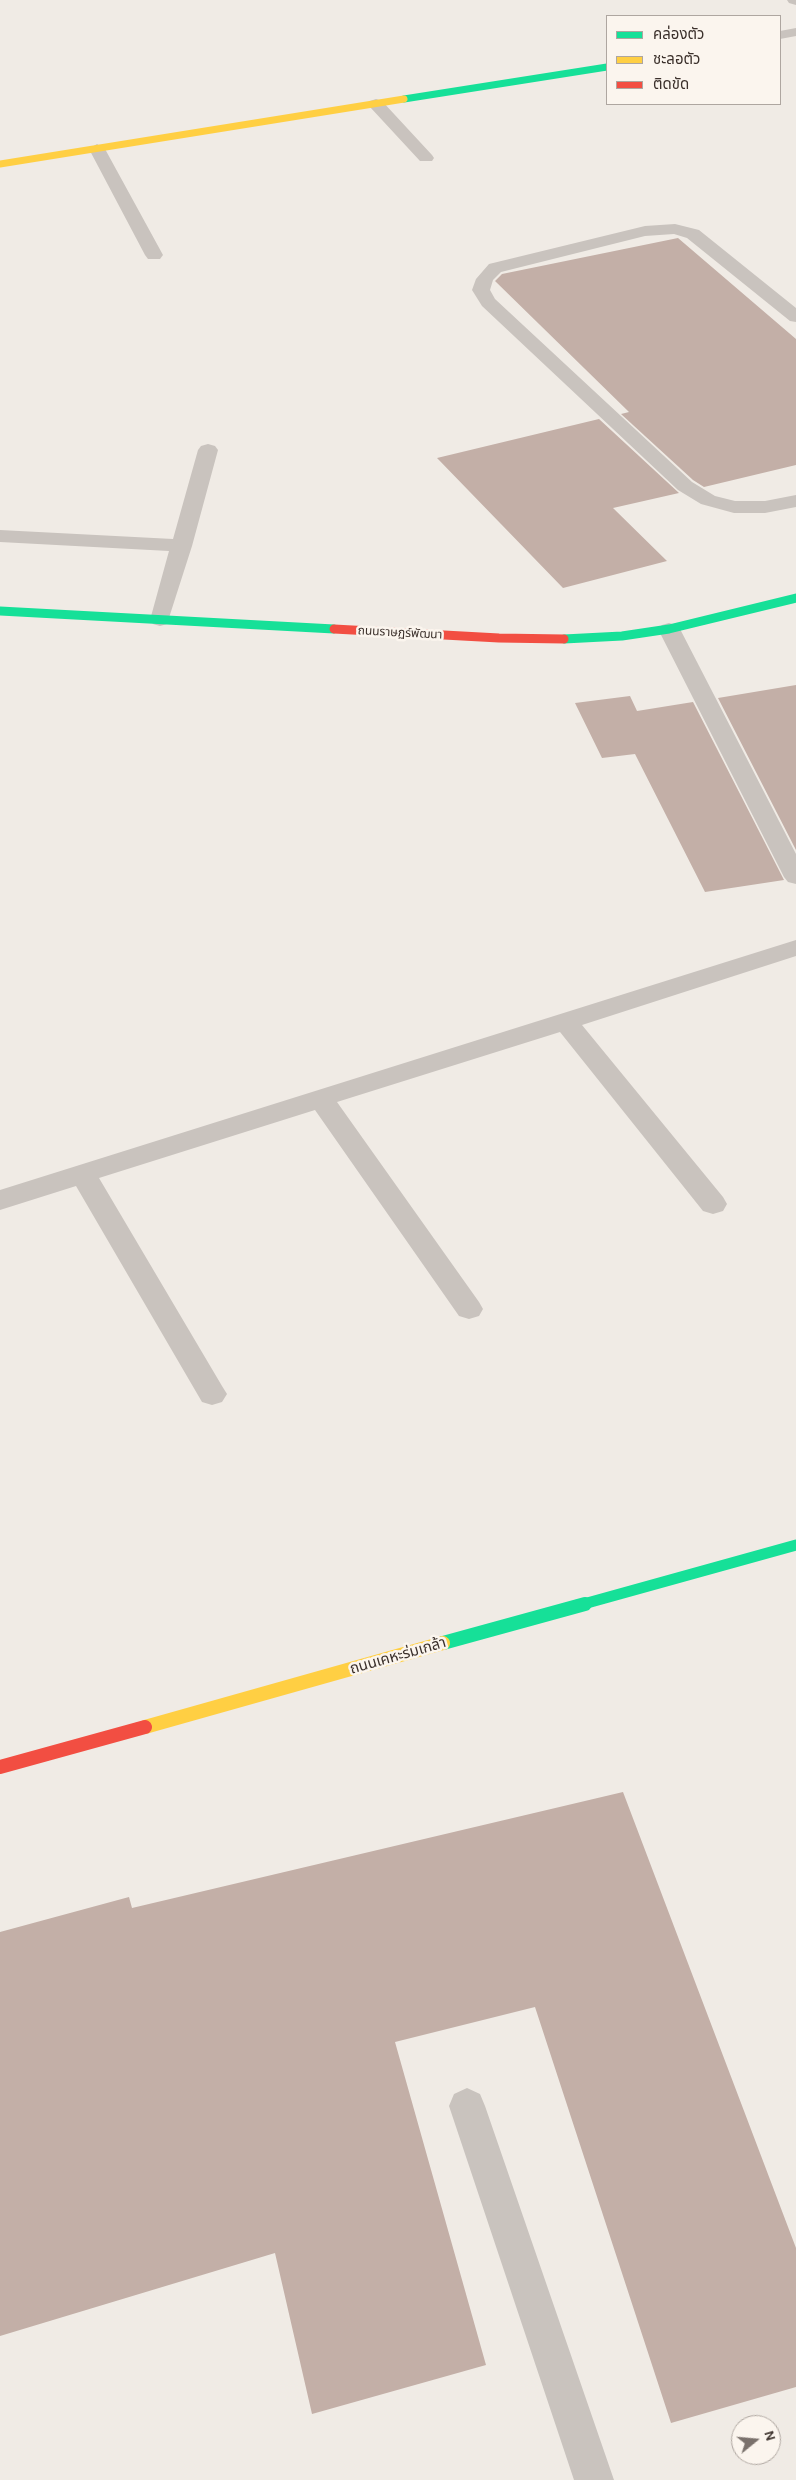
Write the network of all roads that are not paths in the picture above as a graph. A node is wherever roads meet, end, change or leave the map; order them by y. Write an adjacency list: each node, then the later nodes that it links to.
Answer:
1 (796, 32): 2 (street)
2 (781, 35)
3 (606, 67): 4 (street)
4 (376, 104): 5 (street); 6 (street)
5 (97, 149): 7 (street); 8 (street)
6 (426, 158)
7 (0, 164)
8 (154, 255)
9 (796, 317): 11 (street)
10 (208, 450): 13 (street)
11 (796, 501)
12 (0, 536): 13 (street)
13 (182, 546): 16 (street)
14 (796, 598): 17 (street, ถนนราษฏร์พัฒนา)
15 (0, 611): 16 (street, ถนนราษฏร์พัฒนา)
16 (160, 620): 17 (street, ถนนราษฏร์พัฒนา)
17 (669, 629): 18 (street)
18 (796, 877)
19 (796, 948): 20 (street)
20 (565, 1021): 21 (street); 24 (street)
21 (321, 1099): 22 (street); 25 (street)
22 (83, 1174): 23 (street); 26 (street)
23 (0, 1200)
24 (713, 1204)
25 (469, 1309)
26 (212, 1394)
27 (796, 1545): 28 (street, ถนนเคหะร่มเกล้า)
28 (0, 1767)
29 (467, 2106): 30 (street)
30 (594, 2480)

